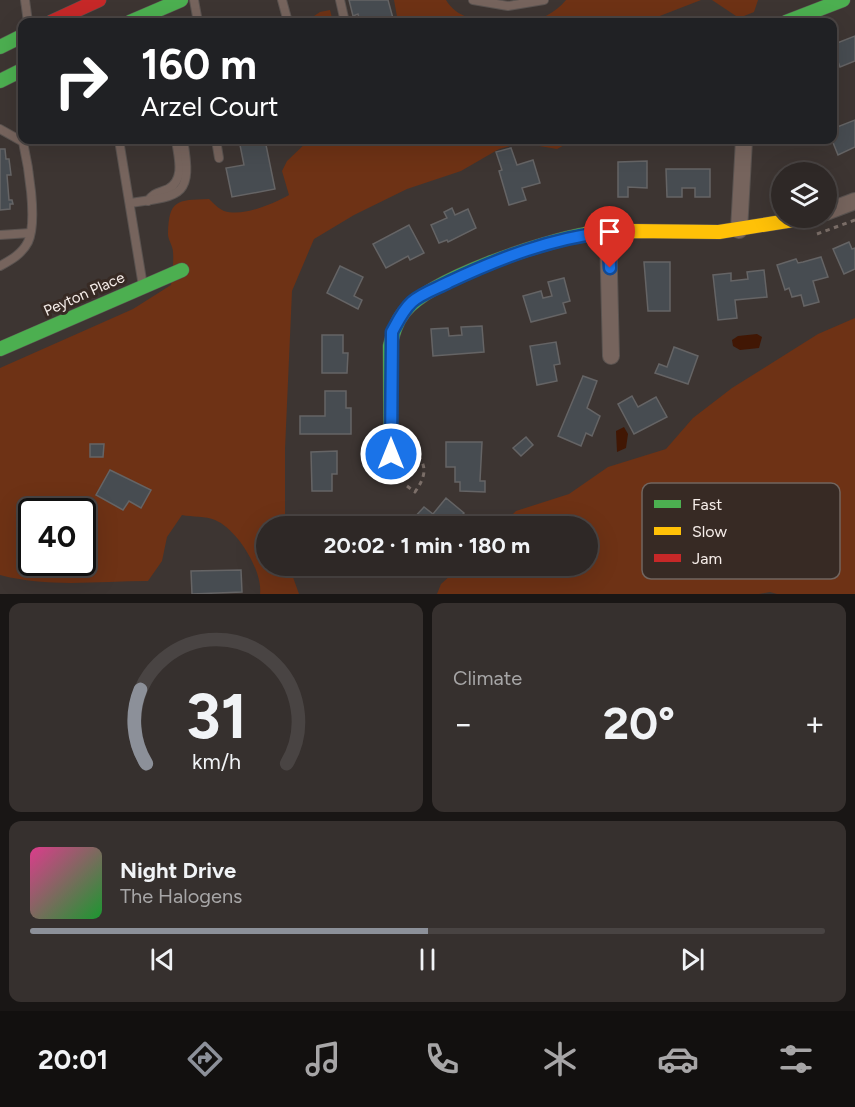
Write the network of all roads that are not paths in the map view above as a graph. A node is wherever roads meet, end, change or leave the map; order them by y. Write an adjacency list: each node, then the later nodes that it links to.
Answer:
1 (25, 0): 10 (lane)
2 (99, 0): 11 (street)
3 (181, 0): 12 (street)
4 (194, 0): 13 (lane)
5 (282, 0): 14 (lane)
6 (340, 0): 15 (lane)
7 (473, 0): 8 (lane)
8 (543, 0)
9 (843, 0): 16 (street)
10 (27, 18)
11 (60, 18)
12 (139, 18)
13 (197, 18)
14 (287, 18)
15 (344, 18)
16 (796, 18)
17 (18, 38): 18 (street)
18 (0, 47)
19 (18, 72): 20 (street)
20 (0, 81)
21 (0, 129): 22 (lane)
22 (18, 139)
23 (23, 144): 38 (lane)
24 (120, 144): 32 (lane)
25 (177, 144): 30 (lane)
26 (184, 144): 30 (lane)
27 (217, 144): 29 (lane)
28 (744, 144): 35 (street)
29 (219, 158)
30 (148, 201): 32 (lane)
31 (855, 201): 33 (street)
32 (130, 203): 43 (lane)
33 (837, 208)
34 (771, 224): 35 (street)
35 (739, 230): 36 (street)
36 (608, 232): 45 (street); 46 (street)
37 (0, 235): 38 (lane)
38 (29, 237): 40 (lane)
39 (0, 258): 40 (lane)
40 (13, 259): 41 (lane)
41 (0, 266)
42 (182, 270): 43 (street, Peyton Place)
43 (143, 286): 44 (street, Peyton Place)
44 (0, 350)
45 (610, 356)
46 (391, 475)

